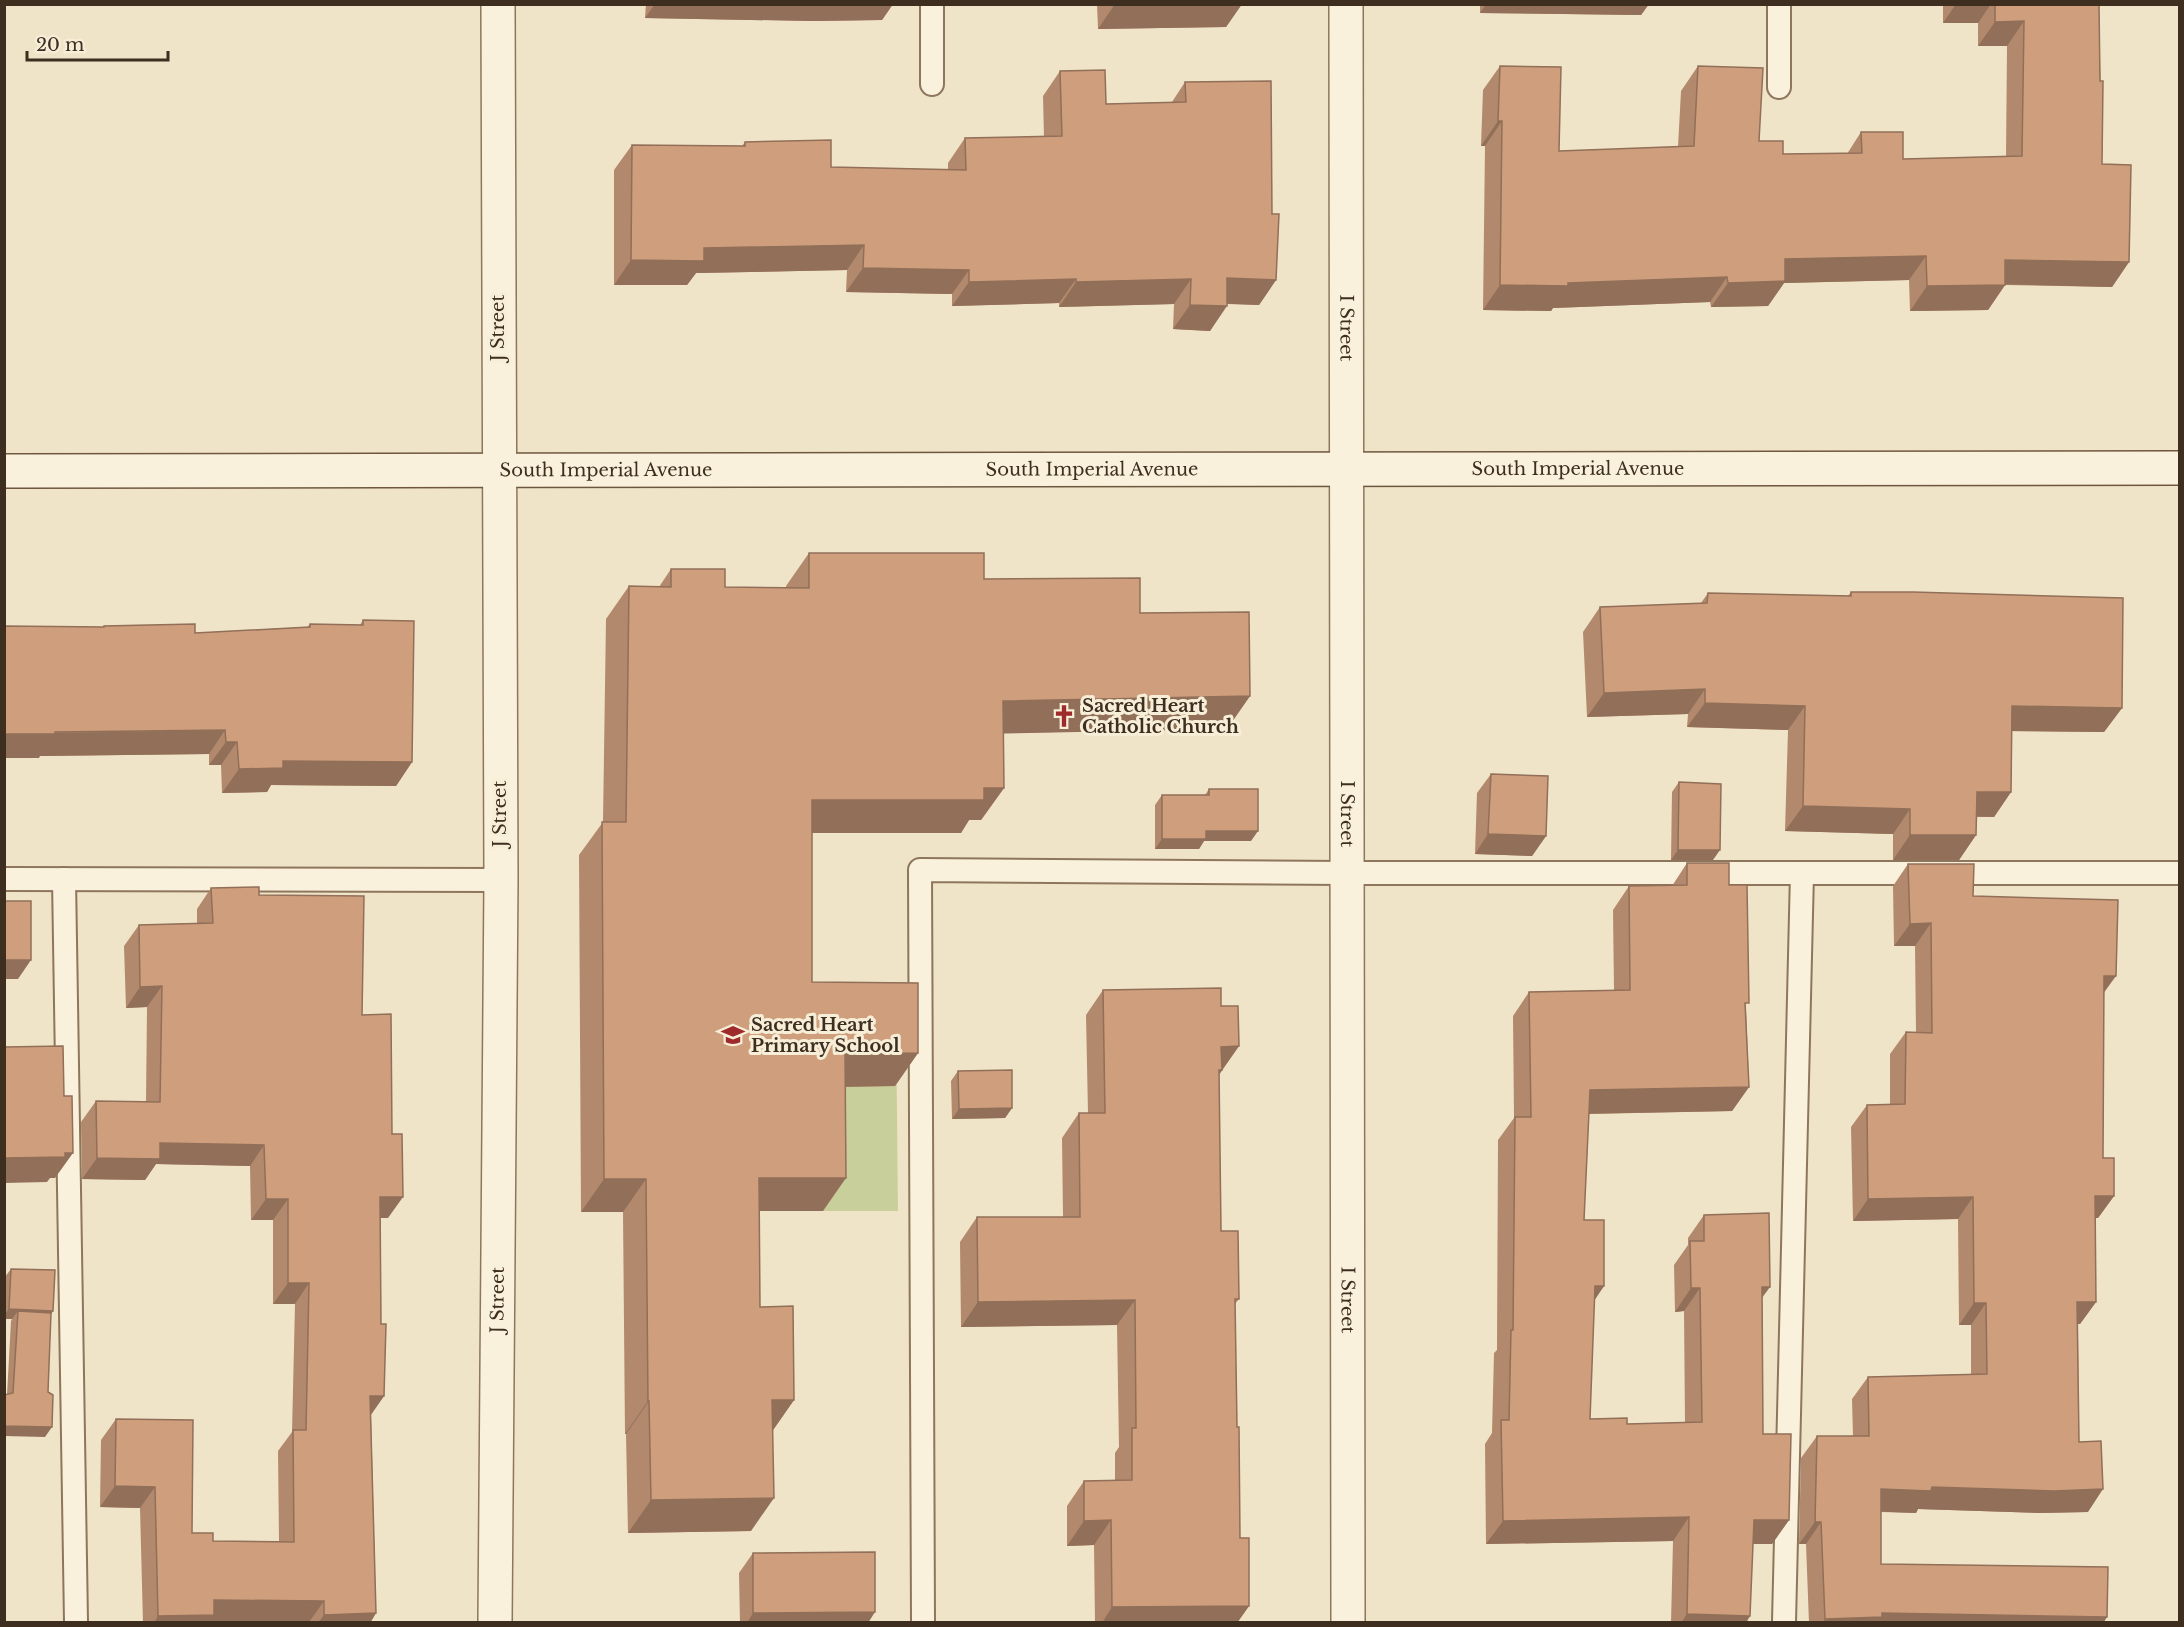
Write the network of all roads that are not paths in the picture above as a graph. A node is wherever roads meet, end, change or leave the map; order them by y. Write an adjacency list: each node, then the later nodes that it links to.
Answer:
1 (498, 4): 9 (street, J Street)
2 (932, 4): 5 (lane)
3 (1346, 4): 8 (street, I Street)
4 (1779, 4): 6 (lane)
5 (932, 84)
6 (1779, 87)
7 (2180, 468): 8 (street, South Imperial Avenue)
8 (1346, 469): 9 (street, South Imperial Avenue); 11 (street, I Street)
9 (498, 470): 10 (street, South Imperial Avenue); 16 (street, J Street)
10 (4, 471)
11 (1346, 873): 12 (lane); 19 (lane); 20 (street, I Street)
12 (1802, 873): 13 (lane); 21 (lane)
13 (2180, 873)
14 (4, 879): 15 (lane)
15 (64, 879): 16 (lane); 17 (lane)
16 (501, 880): 18 (street, J Street)
17 (76, 1623)
18 (495, 1623)
19 (923, 1623)
20 (1348, 1623)
21 (1784, 1623)

